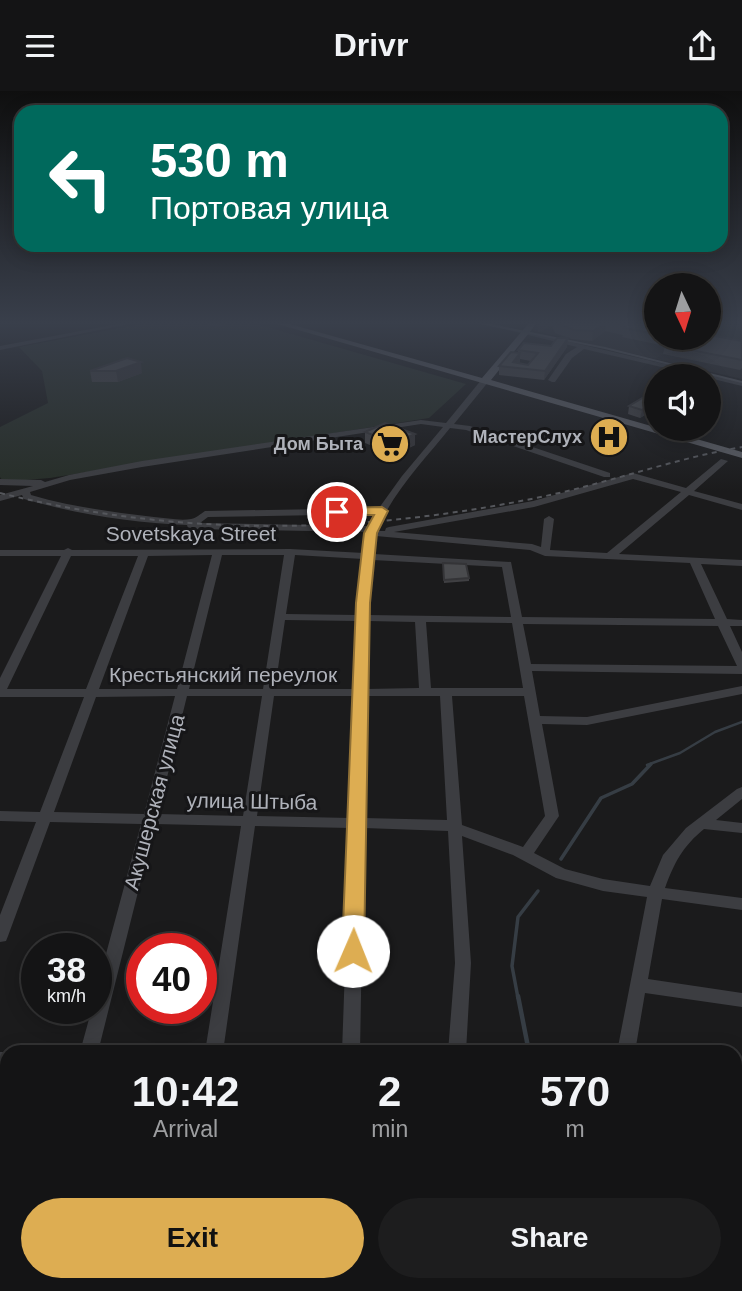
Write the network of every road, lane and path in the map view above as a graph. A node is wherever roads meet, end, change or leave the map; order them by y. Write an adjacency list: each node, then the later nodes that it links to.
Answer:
1 (478, 379): 3 (main road)
2 (721, 379): 4 (street)
3 (485, 381): 5 (street); 6 (main road)
4 (742, 384)
5 (448, 424): 8 (street); 10 (street); 16 (street)
6 (742, 455)
7 (723, 461): 12 (street)
8 (607, 475)
9 (0, 482): 10 (street)
10 (44, 485): 11 (street)
11 (25, 490): 13 (street); 16 (street)
12 (689, 492): 15 (street); 19 (street); 27 (street)
13 (1, 501): 14 (street)
14 (38, 505)
15 (742, 507)
16 (382, 511): 19 (street)
17 (66, 514): 19 (street)
18 (548, 519): 25 (street)
19 (375, 532): 25 (street); 26 (street)
20 (68, 551): 21 (street, Sovetskaya Street); 23 (street, Sovetskaya Street); 39 (street)
21 (144, 552): 24 (street, Sovetskaya Street); 44 (street)
22 (290, 552): 24 (street, Sovetskaya Street); 26 (street, Sovetskaya Street); 30 (street)
23 (0, 553)
24 (218, 553): 45 (street, Акушерская улица)
25 (545, 553): 27 (street)
26 (368, 555): 31 (street); 33 (street, Sovetskaya Street)
27 (609, 557): 28 (street)
28 (694, 561): 29 (street); 34 (street)
29 (742, 563)
30 (280, 617): 31 (street); 46 (street)
31 (362, 618): 32 (street); 40 (street)
32 (420, 619): 33 (street); 41 (street)
33 (517, 620): 34 (street); 36 (street)
34 (723, 623): 35 (street); 37 (street)
35 (742, 623)
36 (526, 667): 37 (street); 43 (street)
37 (742, 667)
38 (742, 691): 47 (street)
39 (0, 692): 44 (street, Крестьянский переулок)
40 (360, 692): 41 (street, Крестьянский переулок); 46 (street, Крестьянский переулок); 54 (street)
41 (425, 692): 42 (street, Крестьянский переулок)
42 (446, 692): 43 (street, Крестьянский переулок); 55 (street)
43 (530, 692): 47 (street)
44 (91, 693): 45 (street, Крестьянский переулок); 50 (street)
45 (182, 693): 46 (street, Крестьянский переулок); 51 (street, Акушерская улица)
46 (268, 693): 52 (street)
47 (535, 720): 57 (street)
48 (742, 792): 53 (street)
49 (0, 816): 50 (street, улица Штыба)
50 (44, 817): 51 (street, улица Штыба); 60 (street)
51 (149, 820): 52 (street, улица Штыба); 63 (street, Акушерская улица)
52 (249, 822): 54 (street, улица Штыба); 64 (street)
53 (702, 824): 56 (street); 58 (street)
54 (355, 825): 55 (street, улица Штыба); 65 (street)
55 (455, 828): 57 (street, улица Штыба); 66 (street)
56 (742, 828)
57 (525, 855): 58 (street, улица Штыба)
58 (655, 893): 59 (street, улица Штыба); 61 (street)
59 (742, 904)
60 (0, 936)
61 (639, 985): 62 (street); 67 (street)
62 (742, 1000)
63 (91, 1045)
64 (215, 1045)
65 (351, 1045)
66 (457, 1045)
67 (627, 1045)

